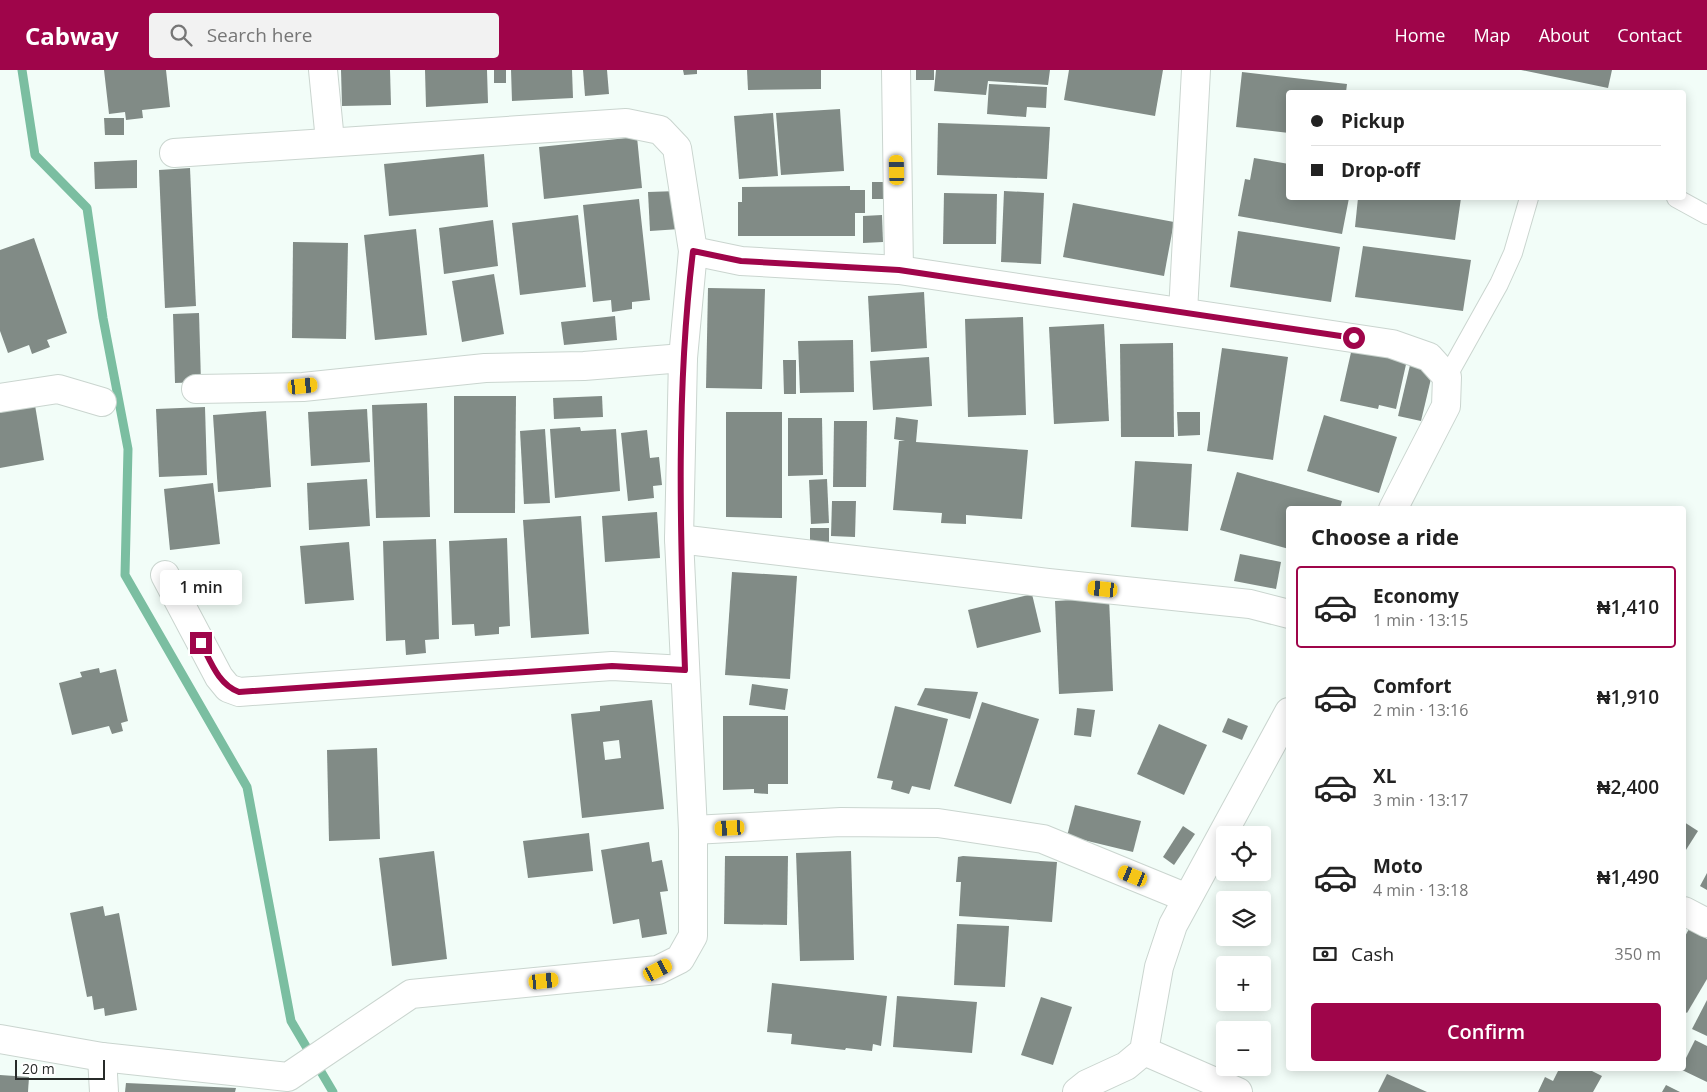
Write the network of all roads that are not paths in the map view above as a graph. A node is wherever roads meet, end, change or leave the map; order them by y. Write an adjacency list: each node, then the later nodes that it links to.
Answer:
1 (323, 70): 4 (street)
2 (896, 70): 10 (street)
3 (1196, 70): 11 (street)
4 (330, 141): 5 (street); 9 (street)
5 (174, 153)
6 (1527, 200): 13 (lane)
7 (1680, 200): 8 (lane)
8 (1707, 215)
9 (693, 251): 10 (street); 12 (street)
10 (899, 270): 11 (street)
11 (1183, 312): 13 (street)
12 (683, 358): 14 (street); 18 (street)
13 (1447, 377): 17 (street)
14 (196, 389)
15 (0, 398): 16 (street)
16 (102, 402)
17 (1395, 506)
18 (680, 539): 20 (street); 21 (street)
19 (165, 575): 21 (street)
20 (1286, 613)
21 (685, 670): 24 (street)
22 (1286, 724): 23 (street)
23 (1280, 749): 25 (street)
24 (693, 830): 25 (street); 30 (street)
25 (1187, 898): 29 (street)
26 (1686, 913): 27 (street)
27 (1707, 923)
28 (0, 1039): 30 (street)
29 (1144, 1051): 32 (street); 33 (street)
30 (102, 1057): 31 (street)
31 (104, 1092)
32 (1077, 1092)
33 (1238, 1092)

